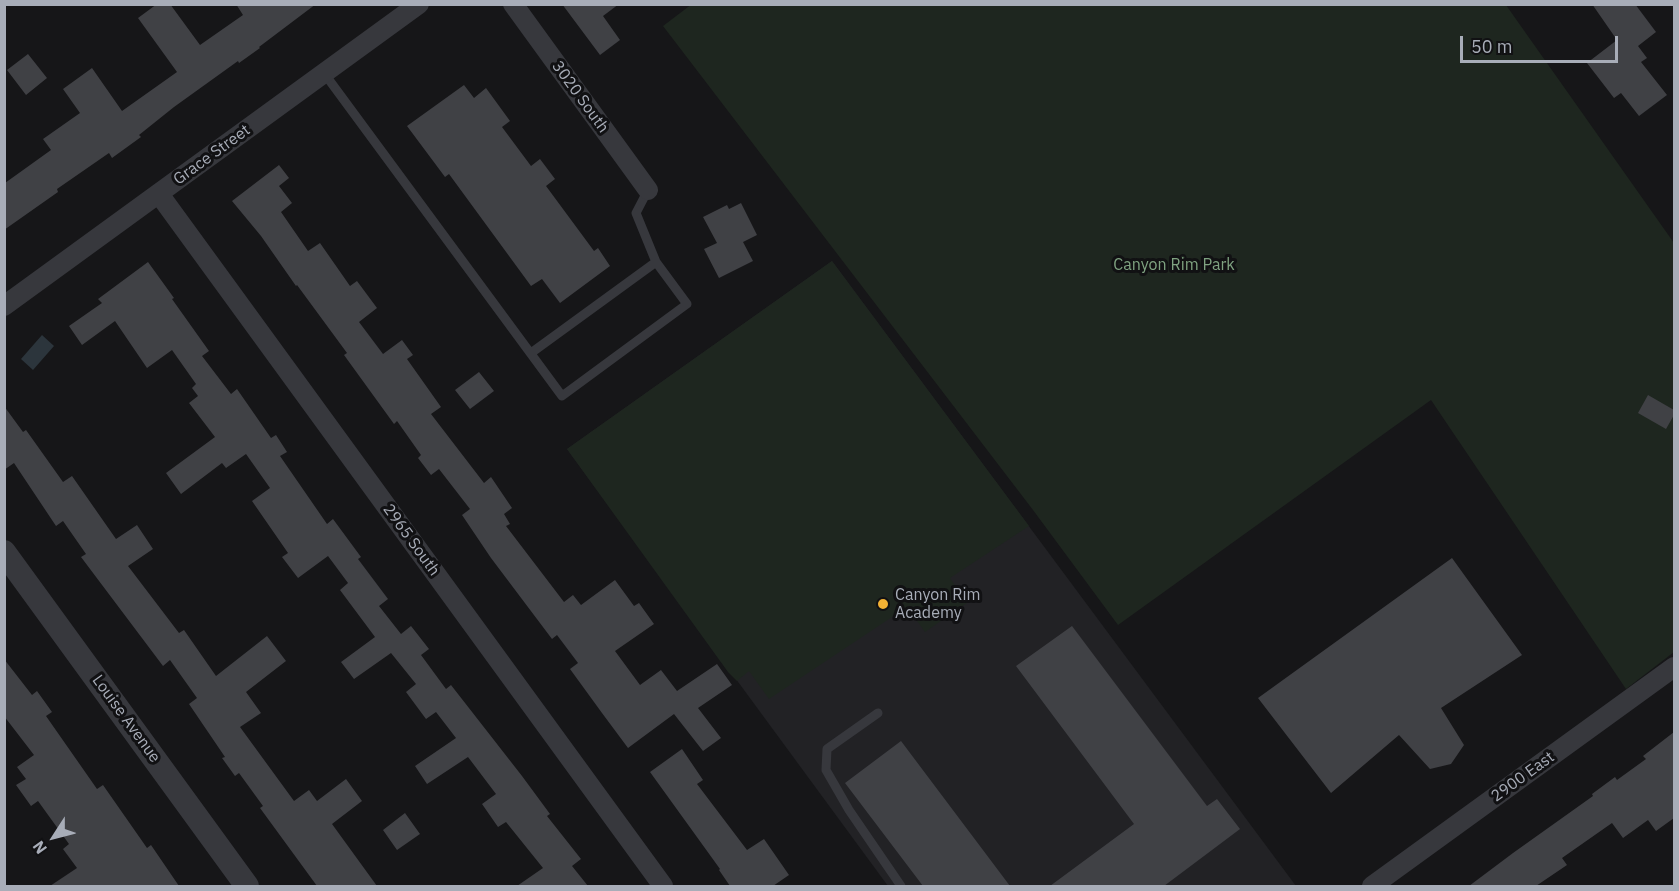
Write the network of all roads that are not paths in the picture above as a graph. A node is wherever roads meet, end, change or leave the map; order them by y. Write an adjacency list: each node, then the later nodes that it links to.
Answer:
1 (419, 4): 3 (street, Grace Street)
2 (513, 4): 4 (street, 3020 South)
3 (324, 73): 5 (street, Grace Street); 8 (lane)
4 (648, 190): 6 (lane)
5 (159, 194): 7 (street, Grace Street); 13 (street, 2965 South)
6 (656, 262): 8 (lane); 8 (lane)
7 (4, 306)
8 (531, 353)
9 (4, 552): 12 (street, Louise Avenue)
10 (1674, 667): 15 (street, 2900 East)
11 (878, 713): 14 (lane)
12 (247, 886)
13 (663, 886)
14 (901, 886)
15 (1372, 886)

